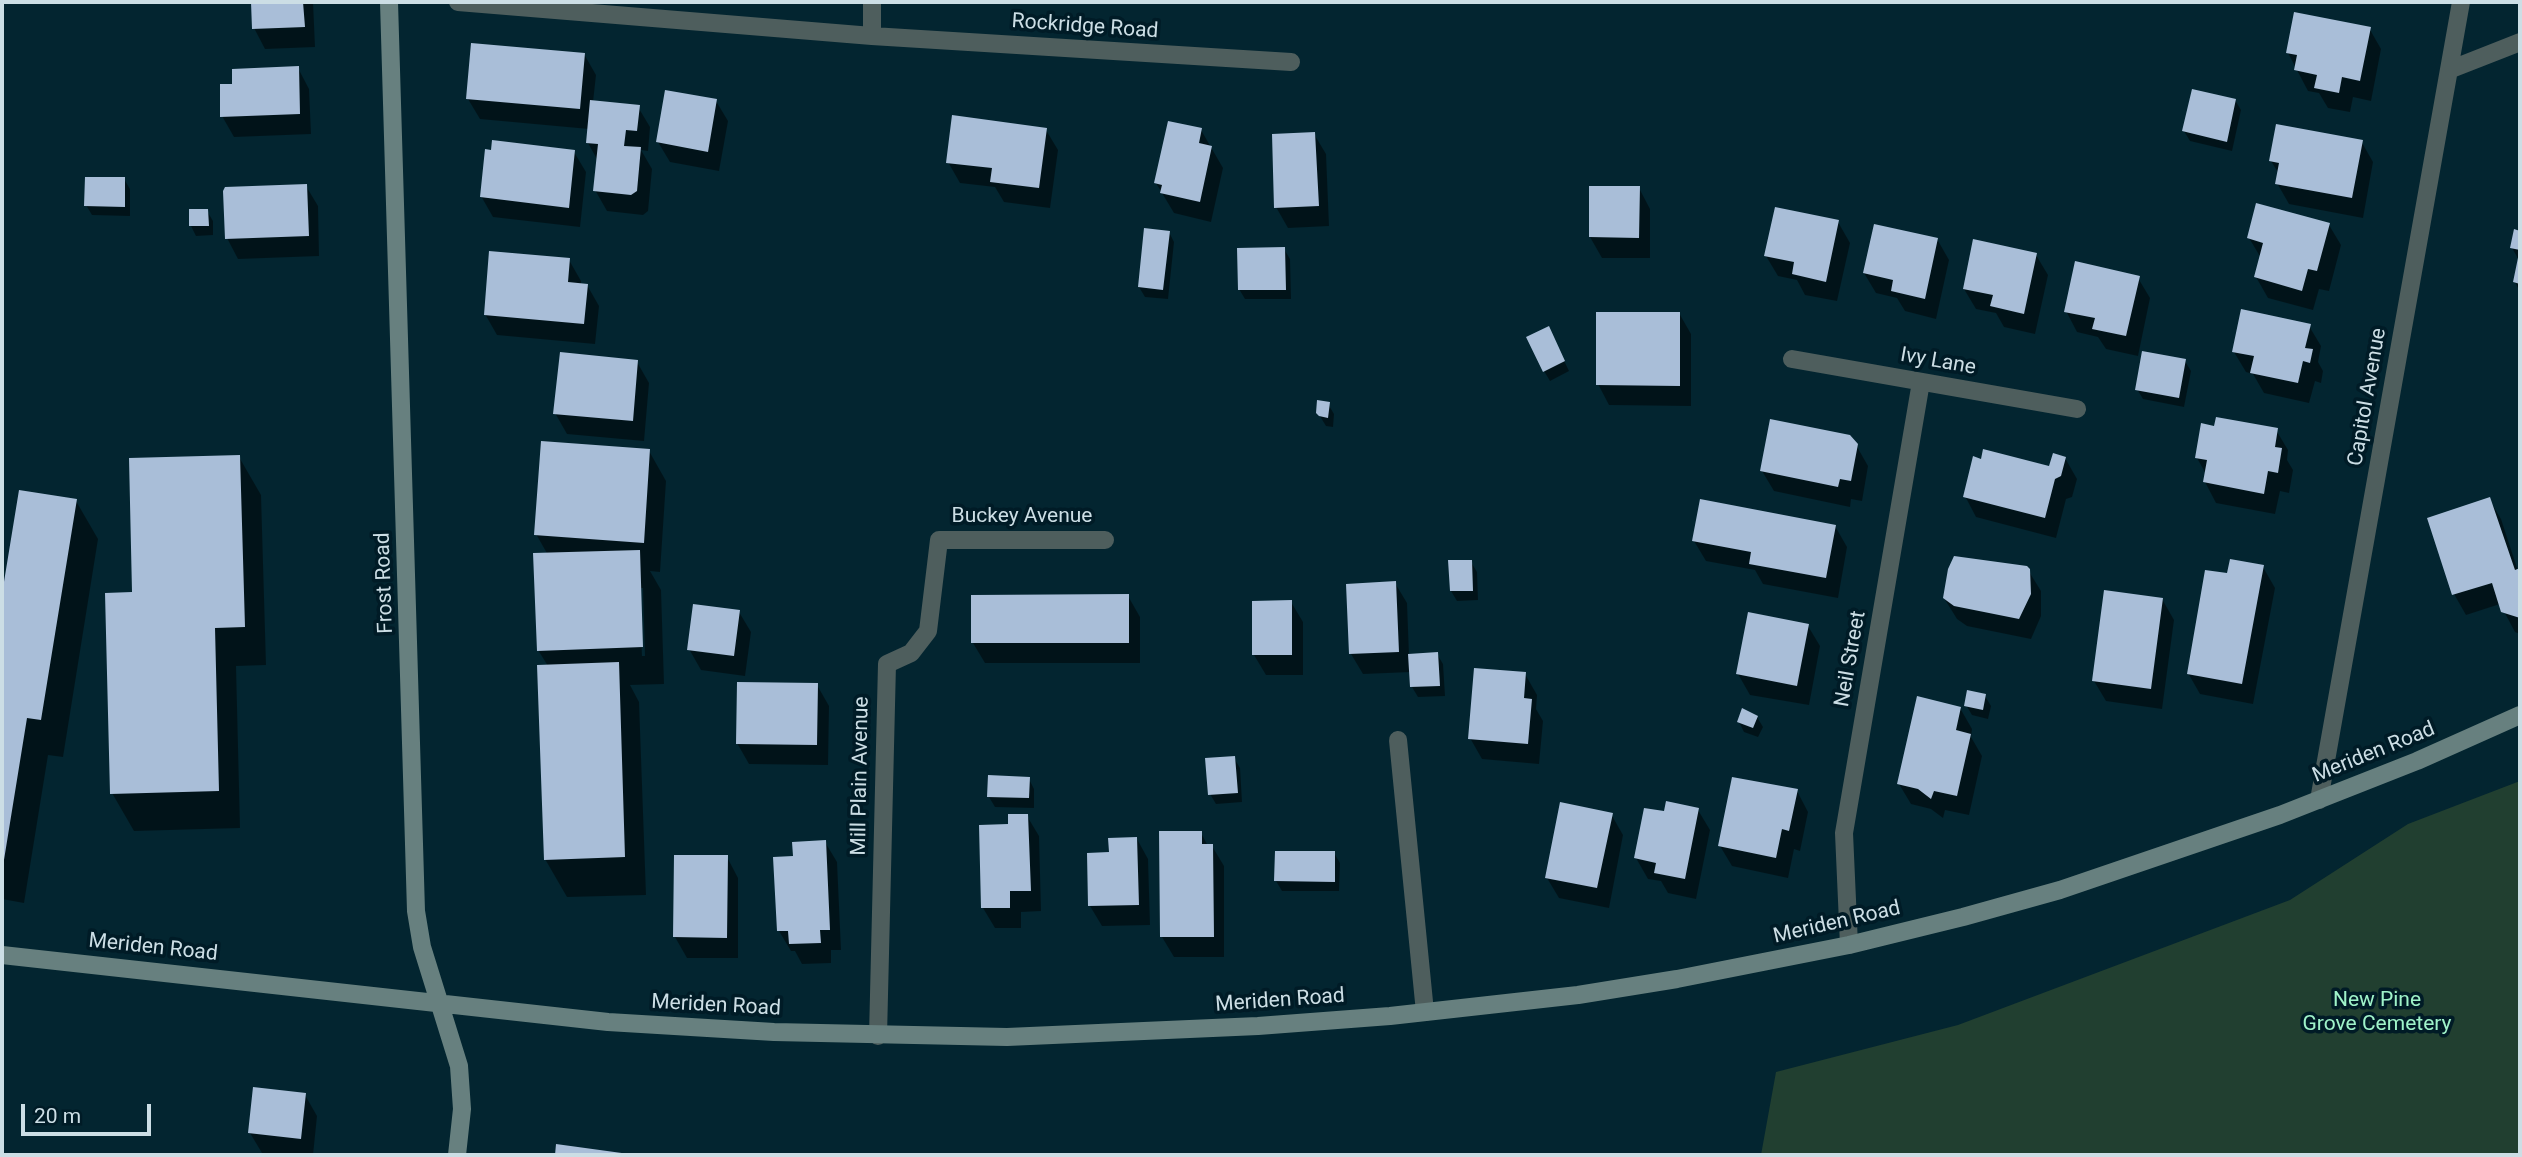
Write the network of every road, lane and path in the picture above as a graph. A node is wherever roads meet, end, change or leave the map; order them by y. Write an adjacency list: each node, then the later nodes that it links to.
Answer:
1 (389, 2): 19 (main road, Frost Road)
2 (458, 2): 5 (street, Rockridge Road)
3 (872, 2): 5 (street)
4 (2461, 2): 8 (street, Capitol Avenue)
5 (872, 36): 7 (street, Rockridge Road)
6 (2520, 42): 8 (street)
7 (1291, 62)
8 (2449, 70): 16 (street, Capitol Avenue)
9 (1792, 359): 10 (street, Ivy Lane)
10 (1922, 382): 11 (street, Ivy Lane); 17 (street, Neil Street)
11 (2077, 408)
12 (939, 540): 13 (street, Buckey Avenue); 21 (street, Mill Plain Avenue)
13 (1105, 540)
14 (2520, 715): 16 (main road, Meriden Road)
15 (1398, 740): 20 (street)
16 (2319, 800): 17 (main road, Meriden Road)
17 (1849, 945): 20 (main road, Meriden Road)
18 (2, 955): 19 (main road, Meriden Road)
19 (440, 1003): 21 (main road, Meriden Road); 22 (main road, Frost Road)
20 (1425, 1012): 21 (main road, Meriden Road)
21 (878, 1036)
22 (457, 1155)

